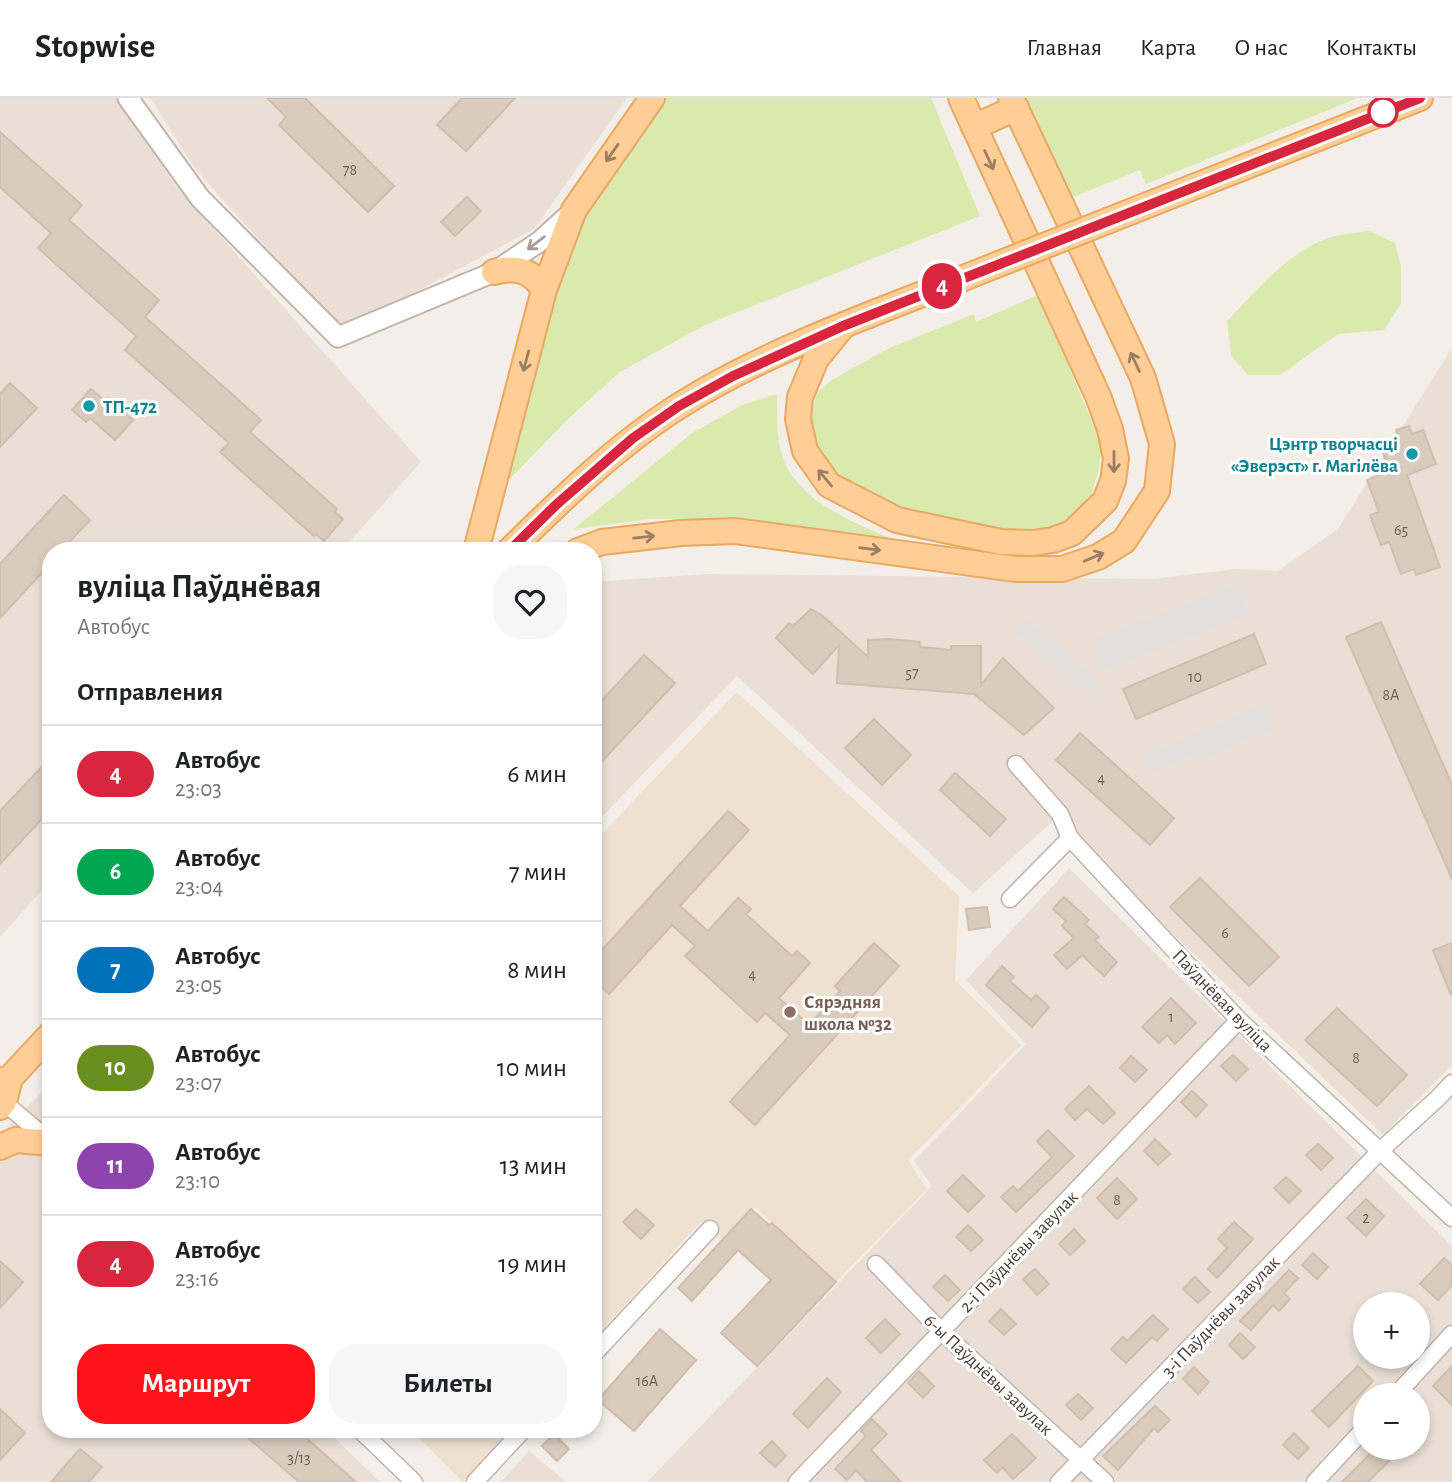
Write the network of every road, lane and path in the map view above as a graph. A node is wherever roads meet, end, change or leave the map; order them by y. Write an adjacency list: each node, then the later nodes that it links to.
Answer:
1 (128, 98): 8 (street)
2 (652, 98): 7 (main road, one-way to 7)
3 (961, 98): 6 (main road)
4 (1420, 98): 10 (main road, bridge)
5 (1014, 103): 6 (main road); 13 (main road, one-way to 5)
6 (974, 127): 10 (main road, one-way to 10)
7 (574, 210): 8 (street, one-way to 8); 9 (main road)
8 (494, 272): 9 (main road)
9 (544, 290): 11 (main road, one-way to 11)
10 (843, 326): 12 (main road)
11 (478, 542)
12 (518, 542)
13 (602, 542)
14 (1016, 764): 15 (street, Паўднёвая вуліца)
15 (1070, 838): 16 (street); 17 (street, Паўднёвая вуліца)
16 (1010, 899)
17 (1239, 1020): 24 (street, Паўднёвая вуліца); 28 (street, 2-і Паўднёвы завулак)
18 (42, 1045): 20 (main road)
19 (1452, 1083): 24 (street, 3-і Паўднёвы завулак)
20 (3, 1093): 21 (street)
21 (42, 1133)
22 (42, 1141): 23 (main road)
23 (0, 1147)
24 (1381, 1150): 25 (street, Паўднёвая вуліца); 35 (street, 3-і Паўднёвы завулак)
25 (1452, 1218)
26 (710, 1229): 30 (street)
27 (876, 1264): 28 (street, 6-ы Паўднёвы завулак)
28 (941, 1331): 35 (street, 6-ы Паўднёвы завулак); 38 (street, 2-і Паўднёвы завулак)
29 (1452, 1334): 31 (street)
30 (602, 1344)
31 (1407, 1383)
32 (368, 1438): 36 (street)
33 (516, 1438): 37 (street)
34 (1353, 1441): 41 (street)
35 (1081, 1459): 39 (street, 3-і Паўднёвы завулак); 40 (street, 6-ы Паўднёвы завулак)
36 (414, 1482)
37 (475, 1482)
38 (796, 1482)
39 (1059, 1482)
40 (1105, 1482)
41 (1315, 1482)

